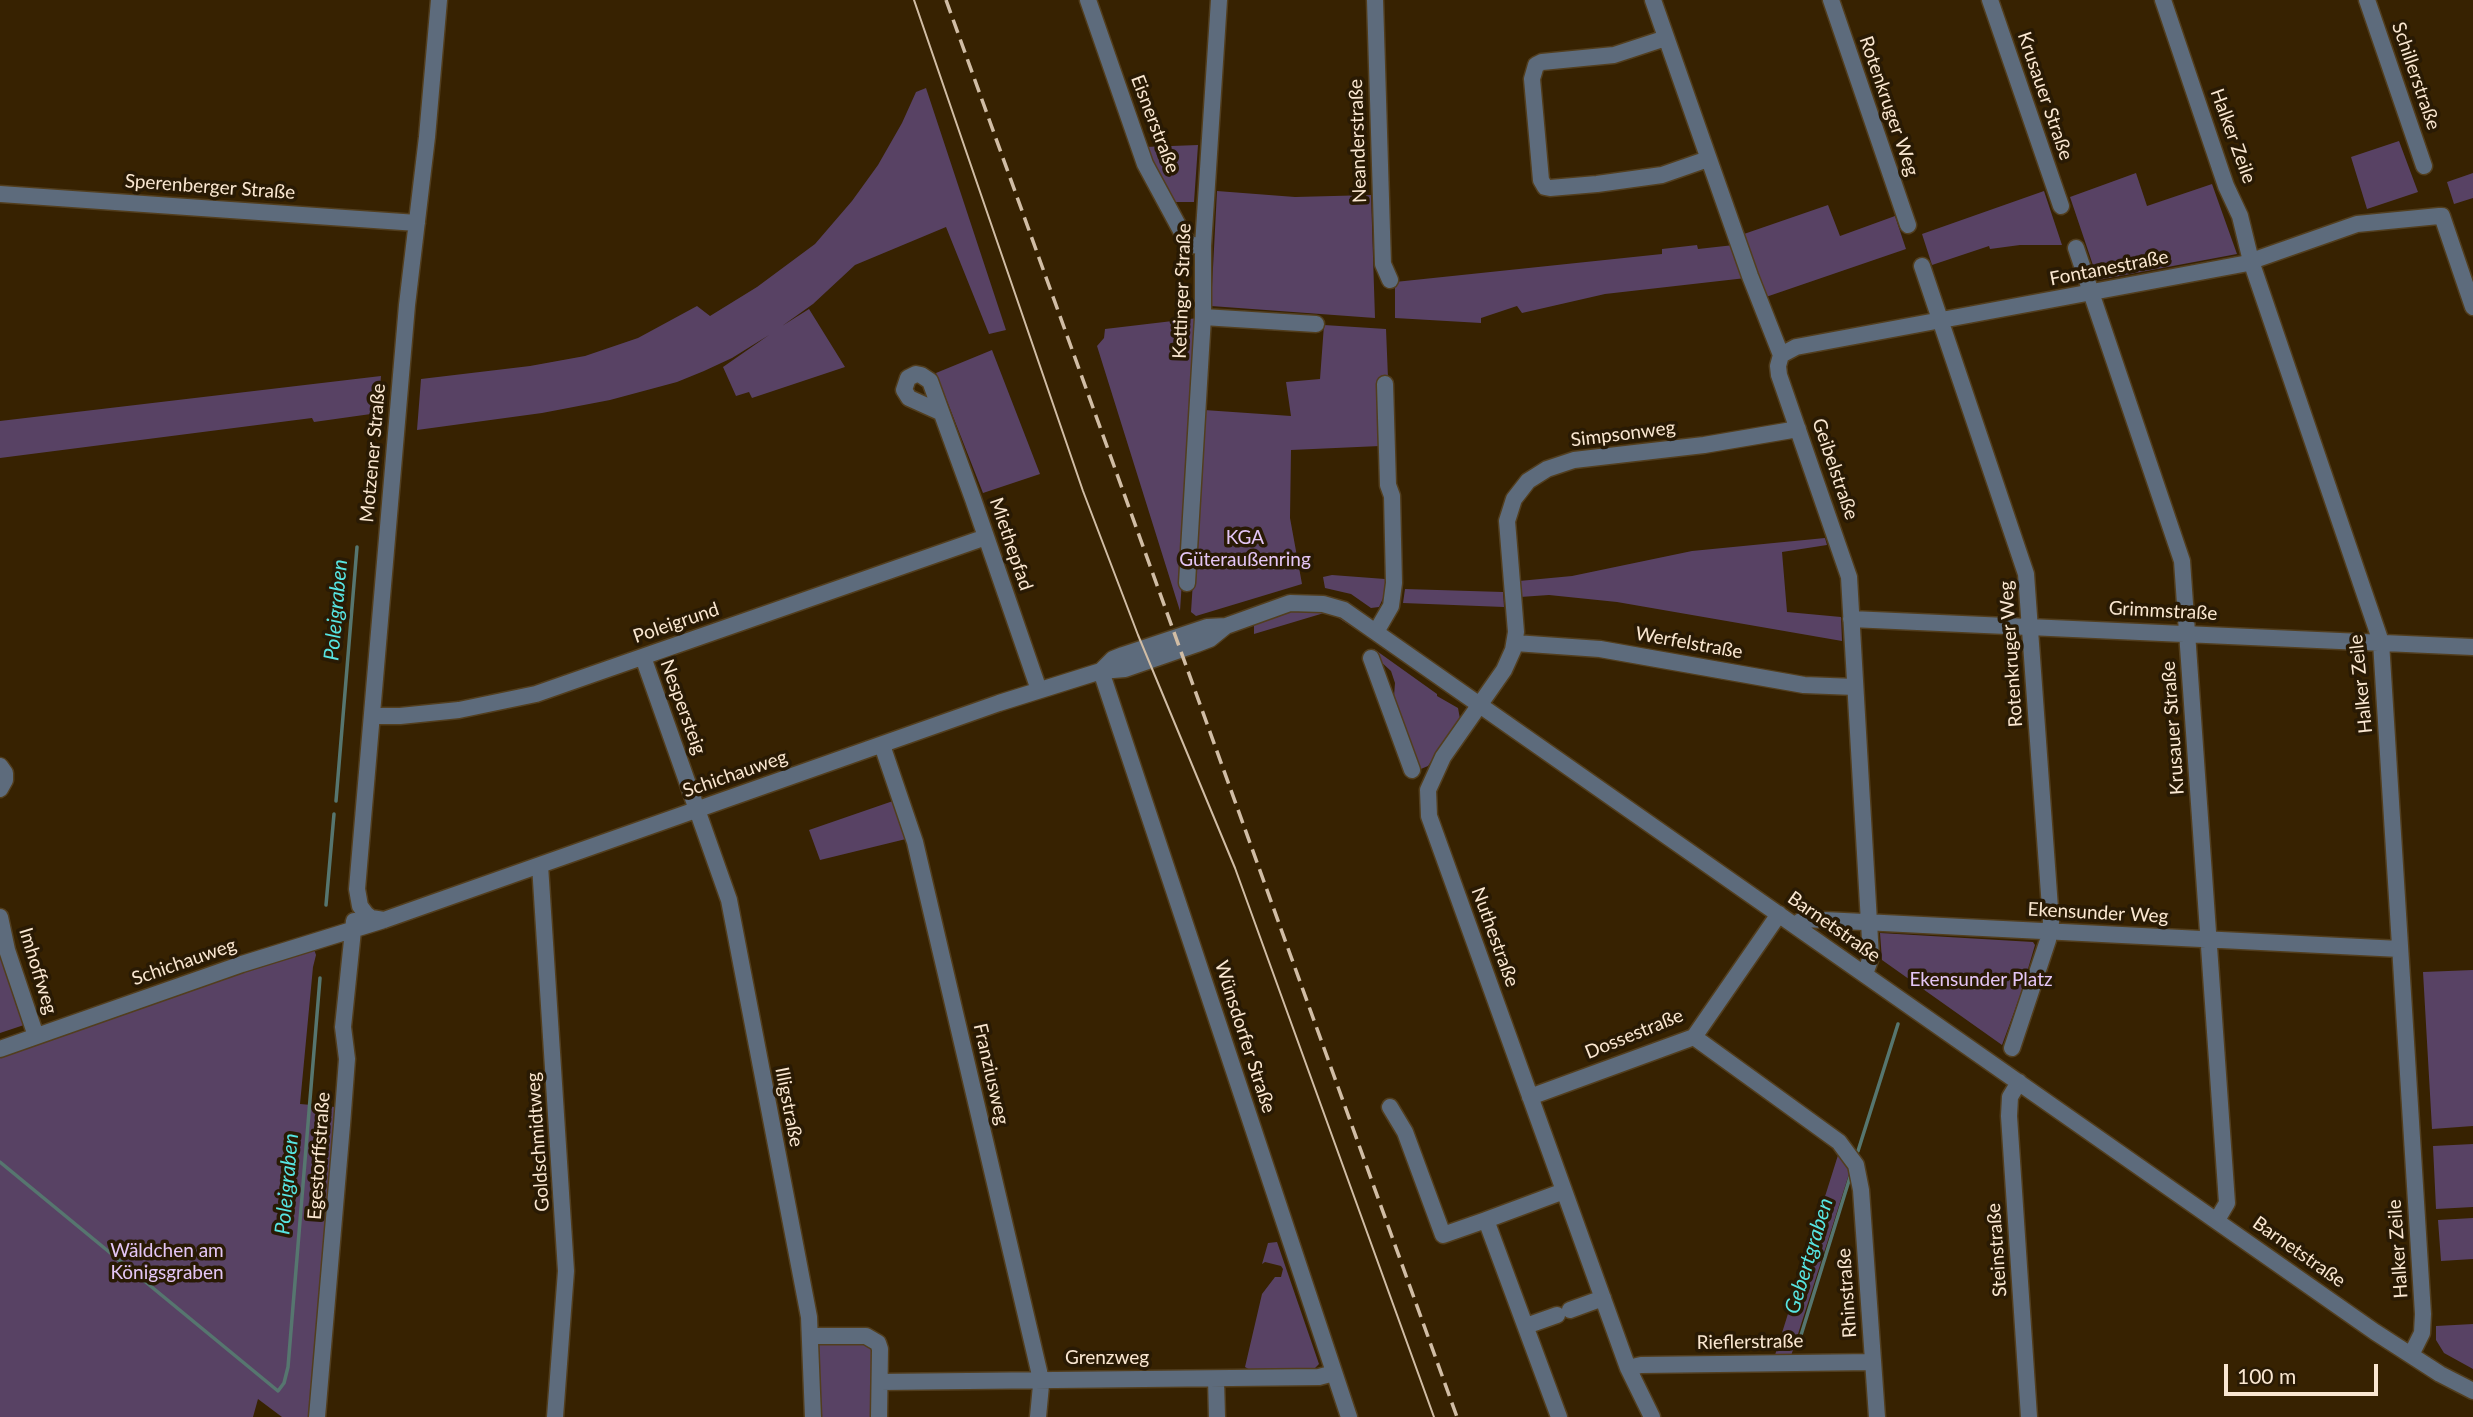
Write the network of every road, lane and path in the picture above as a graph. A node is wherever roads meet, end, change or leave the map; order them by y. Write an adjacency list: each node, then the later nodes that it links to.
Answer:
1 (439, 0): 15 (street, Motzener Straße)
2 (1088, 0): 17 (street, Eisnerstraße)
3 (1219, 0): 17 (street, Kettinger Straße)
4 (1374, 0): 21 (street, Neanderstraße)
5 (1653, 0): 10 (street, Geibelstraße)
6 (1831, 0): 16 (street, Rotenkruger Weg)
7 (1990, 0): 14 (street, Krusauer Straße)
8 (2163, 0): 19 (street, Halker Zeile)
9 (2367, 0): 12 (street, Schillerstraße)
10 (1666, 38): 11 (street, Geibelstraße); 11 (street)
11 (1708, 159): 27 (street, Geibelstraße)
12 (2424, 166)
13 (0, 194): 15 (street, Sperenberger Straße)
14 (2061, 206)
15 (417, 223): 46 (street, Motzener Straße)
16 (1908, 225)
17 (1203, 246): 24 (street, Kettinger Straße)
18 (2076, 247): 22 (street, Krusauer Straße)
19 (2251, 261): 22 (street, Fontanestraße); 23 (street, Fontanestraße); 37 (street, Halker Zeile)
20 (1922, 267): 25 (street, Rotenkruger Weg)
21 (1390, 280)
22 (2091, 293): 25 (street, Fontanestraße); 36 (street, Krusauer Straße)
23 (2473, 307)
24 (1203, 317): 26 (street); 32 (street, Kettinger Straße)
25 (1941, 321): 27 (street, Fontanestraße); 34 (street, Rotenkruger Weg)
26 (1316, 324)
27 (1781, 355): 30 (street, Geibelstraße)
28 (1385, 384): 35 (street)
29 (940, 412): 31 (street, Miethepfad)
30 (1798, 429): 33 (street, Geibelstraße); 38 (street, Simpsonweg)
31 (986, 537): 40 (street, Poleigrund); 44 (street, Miethepfad)
32 (1187, 583)
33 (1851, 619): 34 (street, Grimmstraße); 43 (street, Geibelstraße)
34 (2030, 626): 36 (street, Grimmstraße); 60 (street, Rotenkruger Weg)
35 (1376, 632): 42 (street, Barnetstraße); 45 (street, Barnetstraße)
36 (2188, 634): 37 (street, Grimmstraße); 61 (street, Krusauer Straße)
37 (2381, 642): 39 (street, Grimmstraße); 62 (street, Halker Zeile)
38 (1515, 643): 43 (street, Werfelstraße); 45 (street, Simpsonweg)
39 (2473, 647)
40 (643, 657): 46 (street, Poleigrund); 51 (street, Nespersteig)
41 (1371, 658): 49 (street)
42 (1101, 671): 44 (street, Schichauweg); 80 (street, Wünsdorfer Straße)
43 (1855, 687): 57 (street, Geibelstraße)
44 (1040, 691): 47 (street, Schichauweg)
45 (1480, 704): 54 (street, Barnetstraße); 69 (street, Nuthestraße)
46 (372, 716): 53 (street, Motzener Straße)
47 (882, 745): 51 (street, Schichauweg); 82 (street, Franziusweg)
48 (0, 766): 50 (street)
49 (1412, 770)
50 (0, 789)
51 (698, 810): 52 (street, Schichauweg); 76 (street, Illigstraße)
52 (540, 865): 56 (street, Schichauweg); 86 (street, Goldschmidtweg)
53 (360, 904): 56 (street); 59 (street, Egestorffstraße)
54 (1779, 914): 58 (street, Barnetstraße); 65 (street, Dossestraße)
55 (0, 917): 64 (street, Imhoffweg)
56 (384, 920): 59 (street, Schichauweg)
57 (1869, 922): 58 (street, Ekensunder Weg); 60 (street, Ekensunder Weg); 63 (street, Geibelstraße)
58 (1795, 925): 63 (street, Barnetstraße)
59 (353, 928): 64 (street, Schichauweg); 85 (street, Egestorffstraße)
60 (2050, 931): 61 (street, Ekensunder Weg); 66 (street, Rotenkruger Weg)
61 (2209, 939): 62 (street, Ekensunder Weg); 73 (street, Krusauer Straße)
62 (2400, 948): 77 (street, Halker Zeile)
63 (1865, 974): 68 (street, Barnetstraße)
64 (36, 1036): 67 (street, Schichauweg)
65 (1694, 1037): 69 (street, Dossestraße); 78 (street, Rhinstraße)
66 (2012, 1048)
67 (0, 1049)
68 (2019, 1082): 73 (street, Barnetstraße); 95 (street, Steinstraße)
69 (1530, 1097): 71 (street, Nuthestraße)
70 (1390, 1107): 72 (street)
71 (1564, 1191): 72 (street); 74 (street, Nuthestraße)
72 (1486, 1220): 75 (street)
73 (2217, 1220): 77 (street, Barnetstraße)
74 (1603, 1298): 75 (street); 79 (street, Nuthestraße)
75 (1526, 1326): 92 (street)
76 (811, 1336): 83 (street); 87 (street, Illigstraße)
77 (2411, 1355): 84 (street, Barnetstraße)
78 (1873, 1362): 79 (street, Rieflerstraße); 94 (street, Rhinstraße)
79 (1628, 1368): 93 (street, Nuthestraße)
80 (1334, 1373): 81 (street, Grenzweg); 91 (street, Wünsdorfer Straße)
81 (1216, 1379): 82 (street, Grenzweg); 90 (street)
82 (1040, 1380): 83 (street, Grenzweg); 89 (street, Franziusweg)
83 (880, 1382): 88 (street)
84 (2473, 1391)
85 (317, 1417)
86 (555, 1417)
87 (813, 1417)
88 (879, 1417)
89 (1038, 1417)
90 (1217, 1417)
91 (1349, 1417)
92 (1559, 1417)
93 (1652, 1417)
94 (1877, 1417)
95 (2029, 1417)

